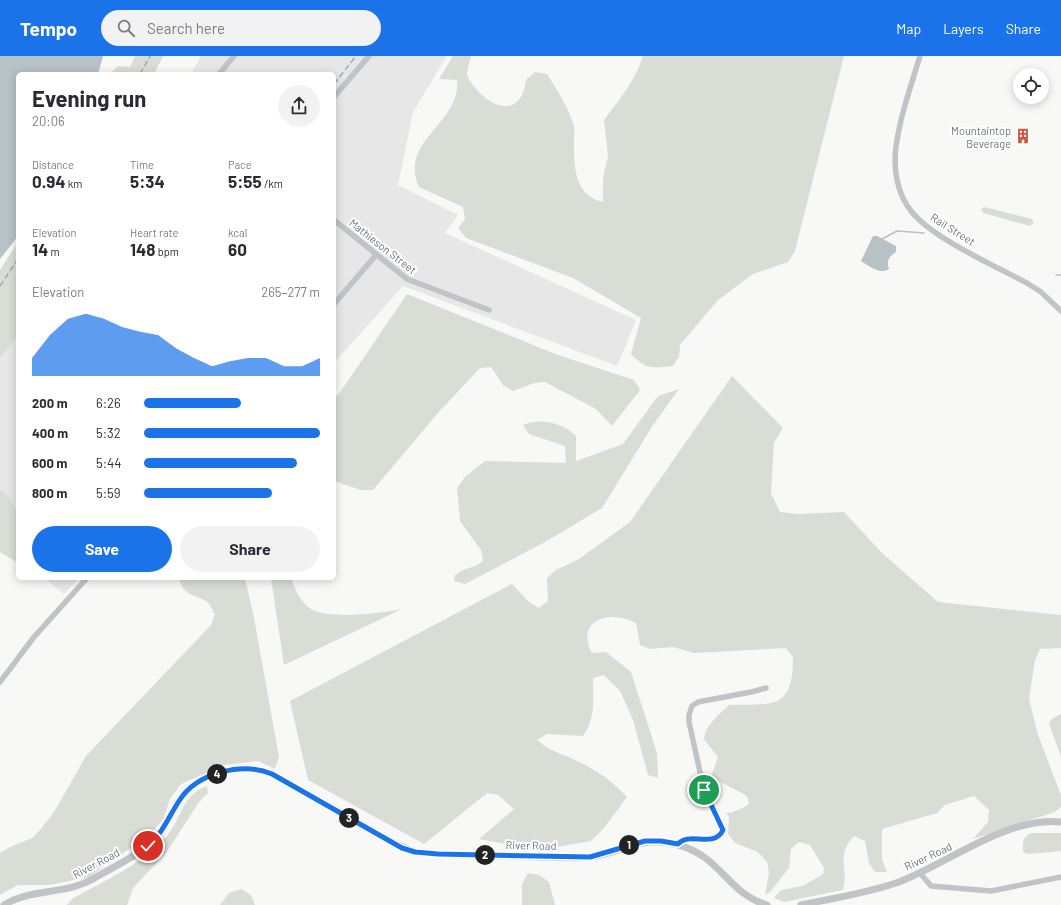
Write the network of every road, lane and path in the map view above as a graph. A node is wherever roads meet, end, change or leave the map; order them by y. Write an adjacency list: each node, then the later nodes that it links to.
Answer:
1 (234, 56): 4 (street)
2 (369, 56): 5 (street)
3 (920, 56): 10 (street, Rail Street)
4 (220, 72)
5 (336, 95)
6 (336, 222): 7 (street, Mathieson Street)
7 (376, 255): 8 (street); 9 (street, Mathieson Street)
8 (336, 302)
9 (489, 310)
10 (1061, 310)
11 (84, 580): 12 (street)
12 (0, 682)
13 (766, 688): 15 (street)
14 (1061, 822): 16 (street, River Road)
15 (678, 844): 18 (street, River Road); 19 (street, River Road)
16 (920, 872): 17 (street); 20 (street, River Road)
17 (1061, 877)
18 (4, 905)
19 (767, 905)
20 (801, 905)

